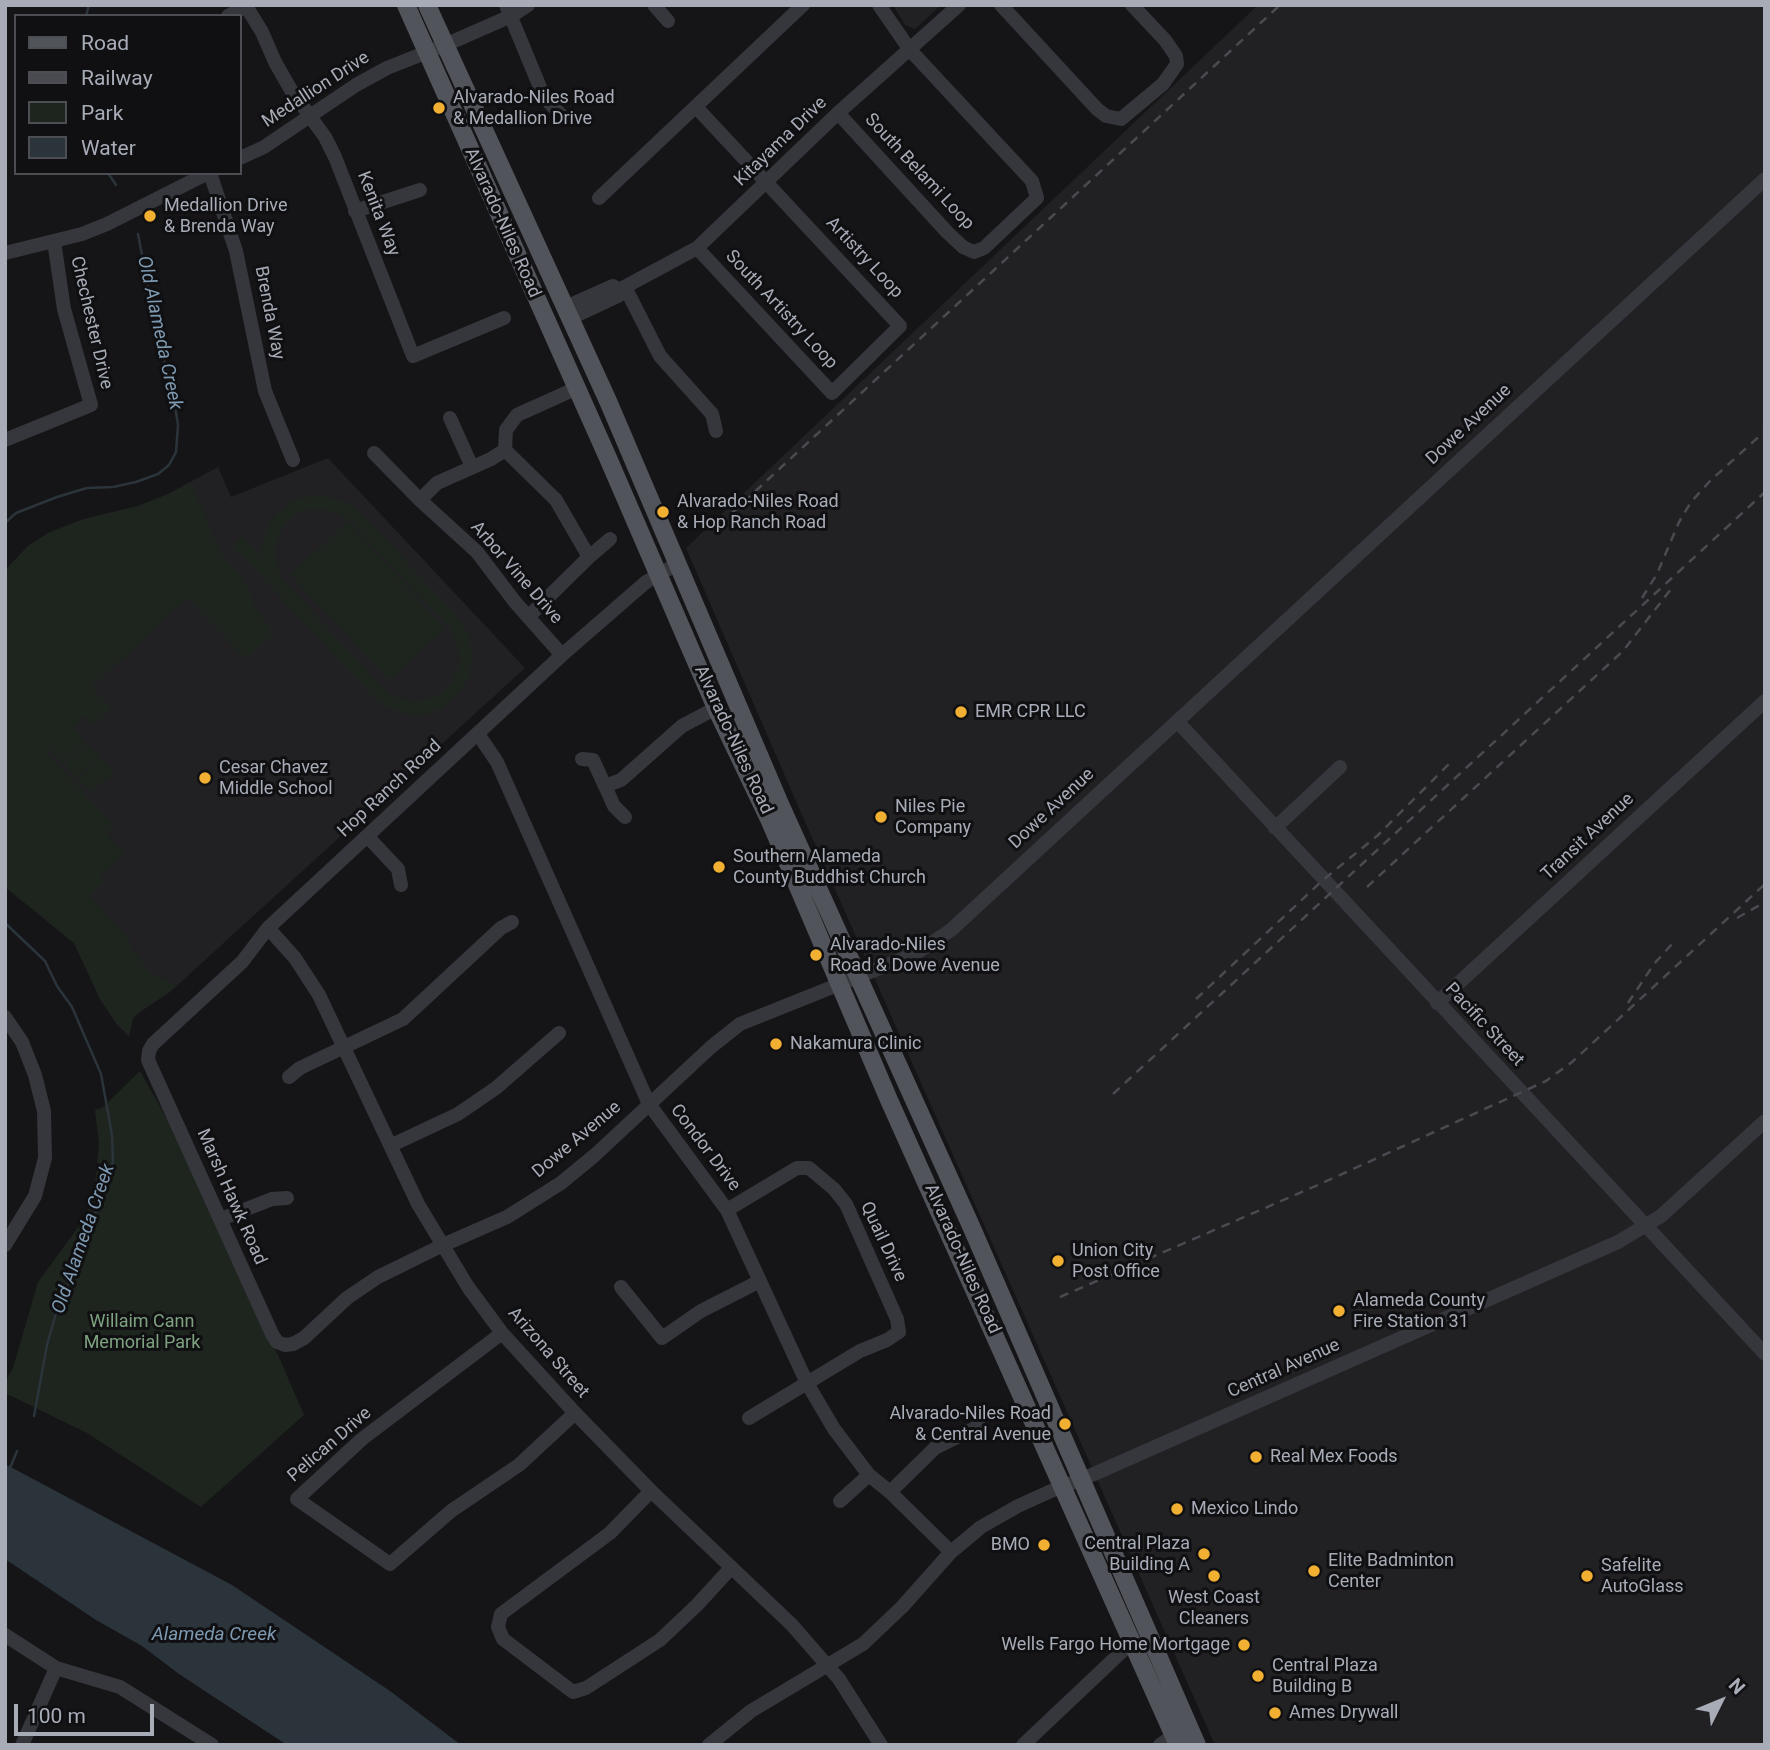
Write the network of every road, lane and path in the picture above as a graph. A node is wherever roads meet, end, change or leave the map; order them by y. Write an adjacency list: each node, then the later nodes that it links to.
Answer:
1 (405, 5): 15 (main road, Alvarado-Niles Road)
2 (427, 5): 13 (main road, Alvarado-Niles Road)
3 (528, 5): 11 (street, Medallion Drive)
4 (654, 5): 12 (street)
5 (803, 5): 16 (street)
6 (879, 5): 14 (street)
7 (959, 5): 14 (street, Kitayama Drive)
8 (1001, 5): 9 (street)
9 (1132, 5)
10 (247, 6): 18 (street, Kenita Way)
11 (508, 10): 13 (street, Medallion Drive); 19 (street)
12 (667, 21)
13 (445, 45): 15 (street, Medallion Drive); 32 (main road, Alvarado-Niles Road)
14 (910, 50): 17 (street, Kitayama Drive); 17 (street, South Belami Loop)
15 (425, 52): 18 (street, Medallion Drive); 35 (main road, Alvarado-Niles Road)
16 (696, 107): 24 (street); 26 (street)
17 (838, 113): 24 (street, Kitayama Drive)
18 (310, 116): 20 (street, Medallion Drive); 27 (street, Kenita Way)
19 (562, 116)
20 (242, 157)
21 (205, 175): 28 (street)
22 (210, 175): 41 (street, Brenda Way)
23 (1765, 179): 52 (street, Dowe Avenue)
24 (768, 182): 29 (street, Kitayama Drive); 34 (street, Artistry Loop)
25 (420, 190): 27 (street)
26 (599, 198)
27 (355, 211): 33 (street, Kenita Way)
28 (54, 241): 30 (street); 38 (street, Chechester Drive)
29 (697, 248): 31 (street, Kitayama Drive); 34 (street, South Artistry Loop)
30 (5, 253)
31 (622, 289): 32 (street, Kitayama Drive); 37 (street)
32 (568, 313): 46 (main road, Alvarado-Niles Road)
33 (504, 318)
34 (868, 359)
35 (577, 388): 39 (street); 47 (main road, Alvarado-Niles Road)
36 (450, 418): 42 (street)
37 (716, 431)
38 (5, 440)
39 (505, 450): 42 (street); 45 (street)
40 (374, 453): 43 (street, Arbor Vine Drive)
41 (293, 460)
42 (472, 467): 43 (street)
43 (420, 500): 48 (street, Arbor Vine Drive)
44 (610, 539): 45 (street)
45 (589, 557): 48 (street)
46 (677, 564): 47 (street, Hop Ranch Road); 63 (main road, Alvarado-Niles Road)
47 (658, 574): 49 (street, Hop Ranch Road); 51 (main road, Alvarado-Niles Road)
48 (528, 617): 49 (street, Arbor Vine Drive)
49 (562, 655): 53 (street, Hop Ranch Road)
50 (1765, 701): 64 (street, Transit Avenue)
51 (716, 708): 56 (street); 63 (main road, Alvarado-Niles Road)
52 (1177, 721): 58 (street, Pacific Street); 63 (street, Dowe Avenue)
53 (478, 734): 59 (street, Hop Ranch Road); 70 (street, Condor Drive)
54 (582, 759): 56 (street)
55 (1340, 767): 58 (street)
56 (605, 786): 57 (street)
57 (625, 817)
58 (1275, 828): 64 (street, Pacific Street)
59 (367, 836): 60 (street); 62 (street, Hop Ranch Road)
60 (401, 886)
61 (512, 922): 67 (street)
62 (268, 928): 67 (street, Arizona Street); 68 (street, Hop Ranch Road)
63 (849, 980): 70 (street, Dowe Avenue); 89 (main road, Alvarado-Niles Road); 90 (main road, Alvarado-Niles Road)
64 (1437, 1003): 76 (street, Pacific Street)
65 (5, 1017): 77 (street)
66 (559, 1033): 72 (street)
67 (344, 1047): 69 (street); 72 (street, Arizona Street)
68 (148, 1060): 75 (street, Marsh Hawk Road)
69 (289, 1077)
70 (649, 1104): 74 (street, Condor Drive); 78 (street, Dowe Avenue)
71 (1765, 1121): 76 (street, Central Avenue)
72 (392, 1145): 78 (street, Arizona Street)
73 (287, 1198): 75 (street)
74 (727, 1210): 79 (street, Condor Drive); 84 (street, Quail Drive)
75 (221, 1219): 82 (street, Marsh Hawk Road)
76 (1646, 1226): 83 (street, Pacific Street); 89 (street, Central Avenue)
77 (5, 1245)
78 (443, 1245): 81 (street, Arizona Street); 82 (street, Dowe Avenue)
79 (760, 1281): 80 (street); 84 (street, Condor Drive)
80 (621, 1287)
81 (502, 1333): 85 (street, Arizona Street); 85 (street, Pelican Drive)
82 (285, 1345)
83 (1765, 1354)
84 (807, 1383): 86 (street); 88 (street, Condor Drive)
85 (575, 1413): 91 (street, Arizona Street)
86 (750, 1418)
87 (979, 1426): 92 (street)
88 (869, 1475): 92 (street, Condor Drive); 93 (street)
89 (1083, 1479): 90 (street, Central Avenue); 106 (main road, Alvarado-Niles Road)
90 (1064, 1486): 94 (street, Central Avenue); 97 (main road, Alvarado-Niles Road)
91 (651, 1491): 95 (street, Arizona Street); 95 (street)
92 (890, 1492): 94 (street, Condor Drive)
93 (840, 1501)
94 (951, 1552): 98 (street, Central Avenue)
95 (730, 1569): 98 (street, Arizona Street)
96 (5, 1635): 99 (street)
97 (1132, 1642): 100 (main road, Alvarado-Niles Road); 105 (street)
98 (828, 1665): 103 (street, Central Avenue); 104 (street, Arizona Street)
99 (56, 1668): 101 (street); 102 (street)
100 (1171, 1741)
101 (22, 1745)
102 (212, 1745)
103 (709, 1745)
104 (881, 1745)
105 (1023, 1745)
106 (1197, 1745)

